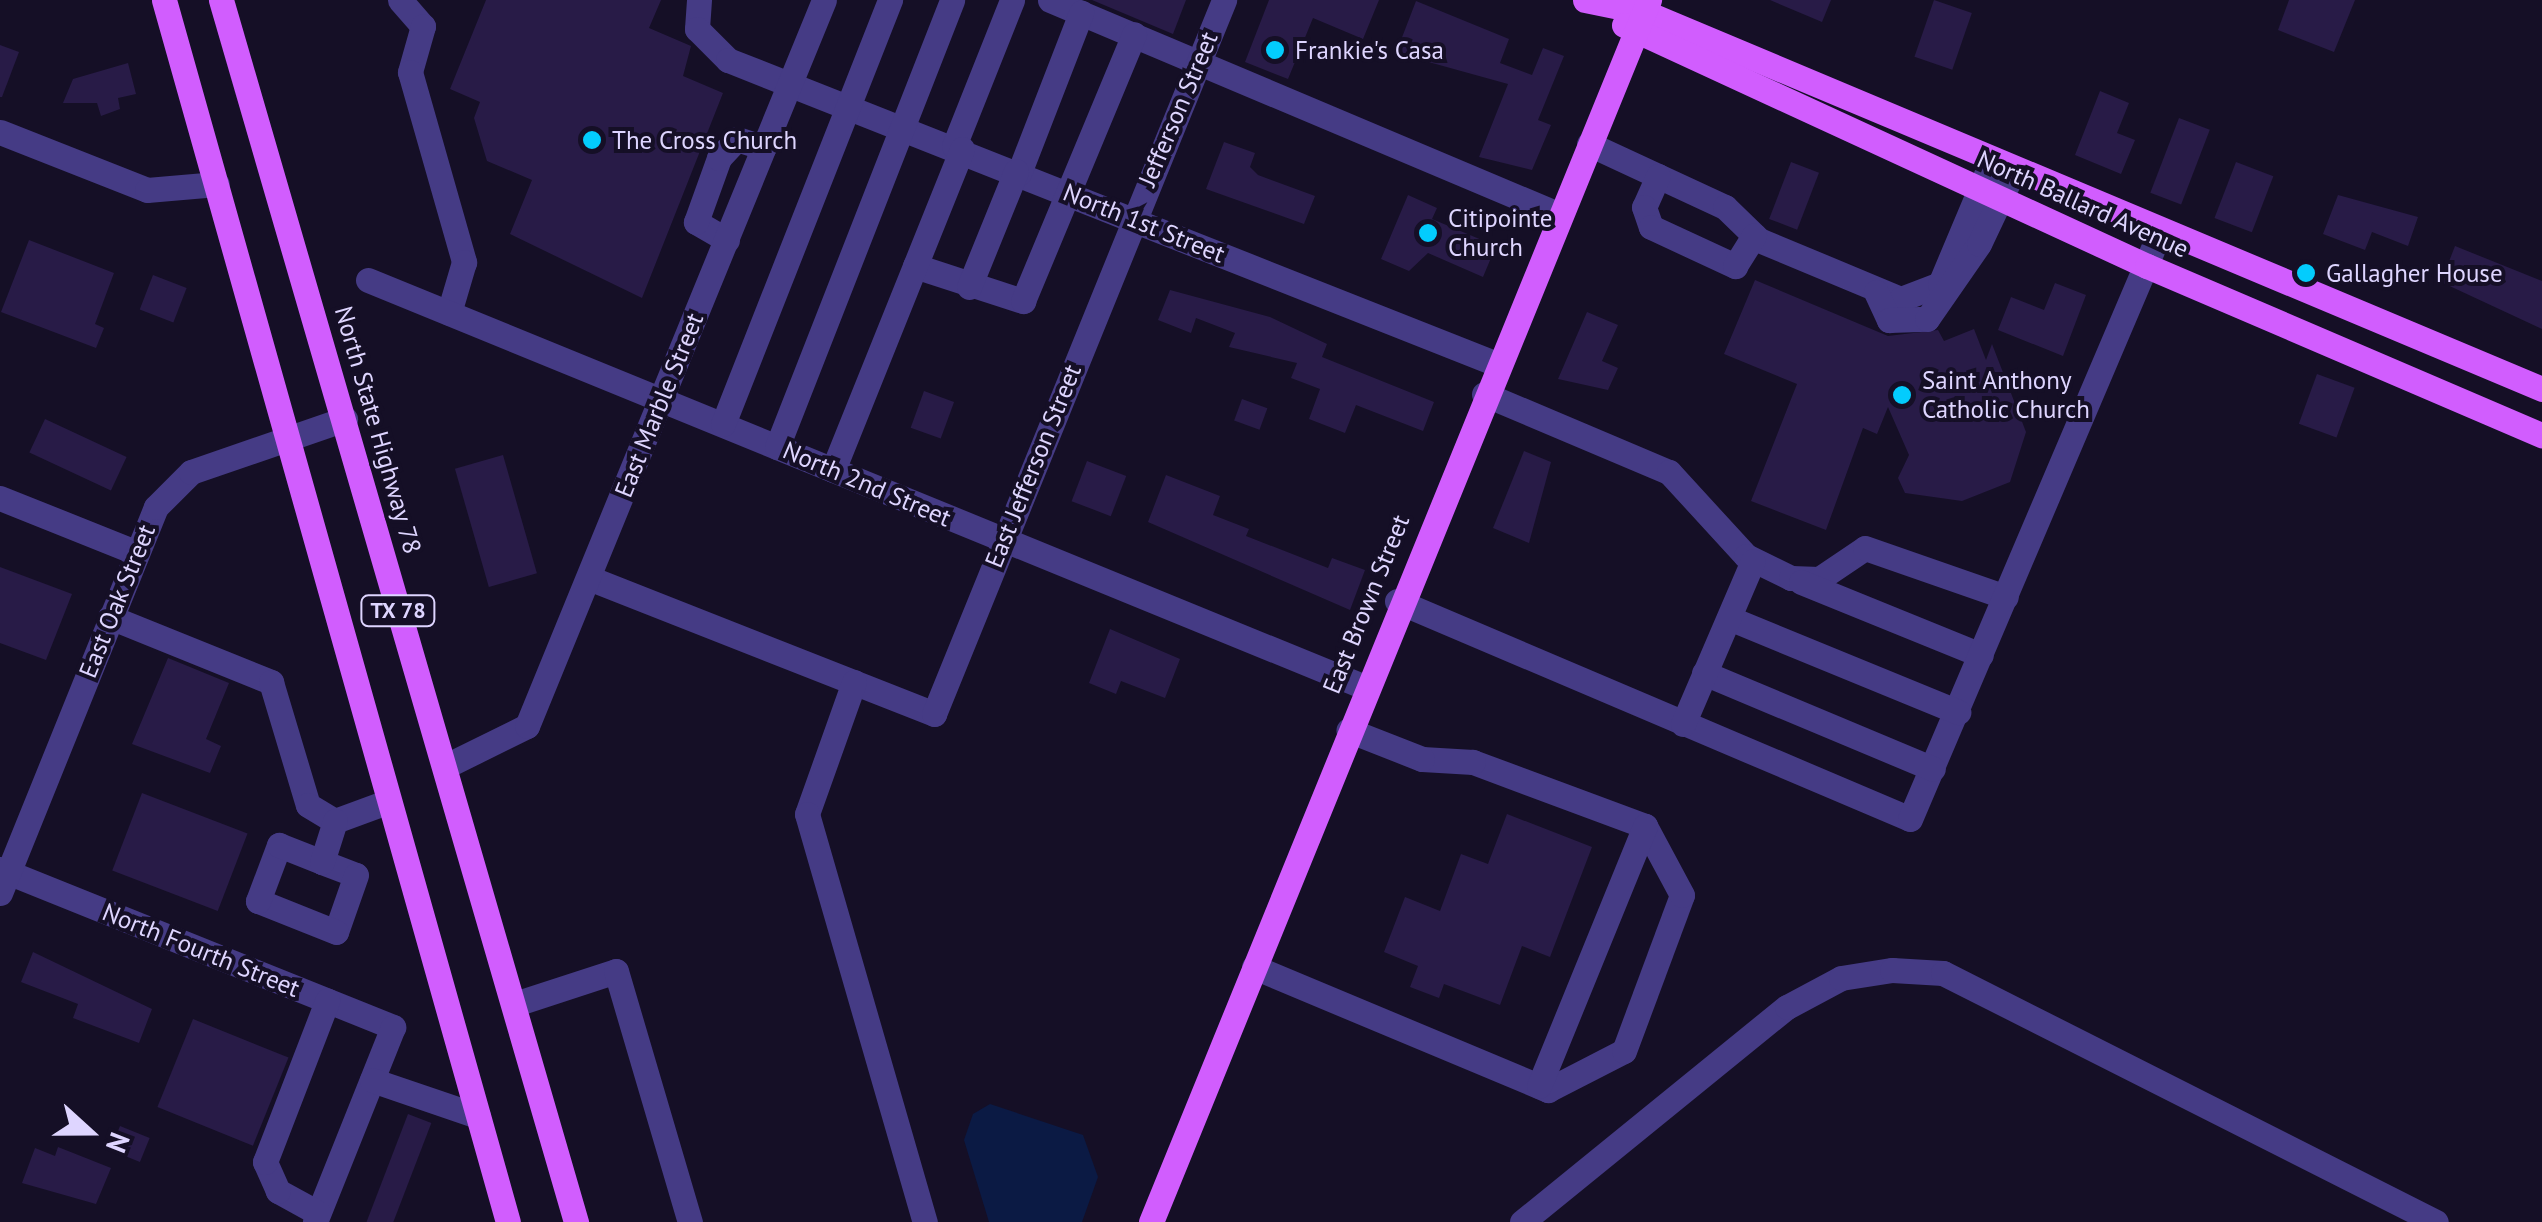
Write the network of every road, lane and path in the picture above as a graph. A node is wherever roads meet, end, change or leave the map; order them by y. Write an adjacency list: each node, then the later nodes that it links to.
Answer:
1 (164, 0): 26 (main road, TX 78)
2 (221, 0): 43 (main road, North State Highway 78 / TX 78)
3 (400, 0): 38 (street)
4 (699, 0): 16 (street, North 1st Street)
5 (824, 0): 16 (street, East Marble Street)
6 (890, 0): 17 (street)
7 (952, 0): 18 (street)
8 (1012, 0): 21 (street)
9 (1050, 0): 12 (street)
10 (1224, 0): 15 (street, Jefferson Street)
11 (1584, 0): 13 (main road, North Ballard Avenue)
12 (1082, 13): 14 (street); 24 (street)
13 (1642, 16): 20 (main road, East Brown Street); 23 (main road, North Ballard Avenue); 28 (main road, North Ballard Avenue)
14 (1134, 34): 15 (street); 27 (street)
15 (1198, 60): 29 (street); 30 (street, Jefferson Street)
16 (792, 79): 17 (street, North 1st Street); 22 (street, East Marble Street)
17 (850, 102): 18 (street, North 1st Street); 44 (street)
18 (906, 126): 21 (street, North 1st Street); 47 (street)
19 (0, 132): 26 (street)
20 (1589, 144): 25 (street); 29 (main road, East Brown Street)
21 (958, 147): 24 (street, North 1st Street); 34 (street)
22 (764, 148): 33 (street, East Marble Street); 33 (street)
23 (2003, 165): 28 (street); 31 (main road, North Ballard Avenue)
24 (1018, 172): 27 (street, North 1st Street); 37 (street)
25 (1658, 176): 32 (street); 32 (street)
26 (217, 184): 46 (main road, TX 78)
27 (1070, 193): 30 (street, North 1st Street); 37 (street)
28 (1990, 195): 32 (street); 35 (main road, North Ballard Avenue)
29 (1560, 215): 39 (main road, East Brown Street)
30 (1132, 218): 39 (street, North 1st Street); 50 (street, East Jefferson Street)
31 (2160, 234): 35 (street); 40 (main road, North Ballard Avenue)
32 (1754, 235)
33 (726, 240): 42 (street, East Marble Street)
34 (914, 266): 37 (street); 48 (street)
35 (2147, 266): 45 (main road, North Ballard Avenue); 55 (street)
36 (368, 280): 38 (street, North 2nd Street)
37 (969, 287)
38 (449, 313): 42 (street, North 2nd Street)
39 (1497, 364): 41 (main road, East Brown Street)
40 (2542, 389)
41 (1484, 394): 52 (street); 56 (main road, East Brown Street)
42 (662, 399): 44 (street, North 2nd Street); 53 (street, East Marble Street)
43 (345, 419): 46 (street, East Oak Street); 66 (main road, North State Highway 78 / TX 78)
44 (723, 424): 47 (street, North 2nd Street)
45 (2542, 435)
46 (284, 440): 51 (street, East Oak Street); 68 (main road, TX 78)
47 (777, 447): 48 (street, North 2nd Street)
48 (832, 470): 50 (street, North 2nd Street)
49 (0, 498): 51 (street)
50 (1003, 541): 61 (street, East Jefferson Street); 62 (street, North 2nd Street)
51 (136, 552): 57 (street, East Oak Street)
52 (1752, 560): 54 (street); 58 (street)
53 (589, 578): 61 (street); 66 (street, East Marble Street)
54 (1796, 580): 55 (street); 59 (street)
55 (2006, 597): 59 (street)
56 (1397, 602): 62 (main road, East Brown Street); 64 (street)
57 (110, 616): 69 (street); 72 (street, East Oak Street)
58 (1729, 618): 60 (street); 63 (street)
59 (1981, 656): 63 (street)
60 (1704, 674): 64 (street); 67 (street)
61 (854, 682): 83 (street)
62 (1365, 687): 65 (main road, East Brown Street)
63 (1958, 712): 67 (street)
64 (1682, 724): 67 (street)
65 (1348, 730): 70 (street); 73 (main road, East Brown Street)
66 (448, 765): 75 (main road, North State Highway 78 / TX 78)
67 (1932, 769)
68 (388, 802): 69 (street); 78 (main road, TX 78)
69 (335, 822): 71 (street)
70 (1645, 826): 77 (street); 77 (street)
71 (322, 862)
72 (3, 878): 74 (street, North Fourth Street)
73 (1254, 967): 77 (street); 84 (main road, East Brown Street)
74 (327, 1000): 76 (street, North Fourth Street); 79 (street)
75 (515, 1004): 81 (main road, North State Highway 78 / TX 78); 82 (street)
76 (372, 1080): 78 (street); 79 (street)
77 (1538, 1086)
78 (478, 1116): 80 (main road, TX 78)
79 (316, 1218)
80 (508, 1222)
81 (576, 1222)
82 (690, 1222)
83 (925, 1222)
84 (1150, 1222)
85 (1522, 1222): 86 (street)
86 (2436, 1222)

